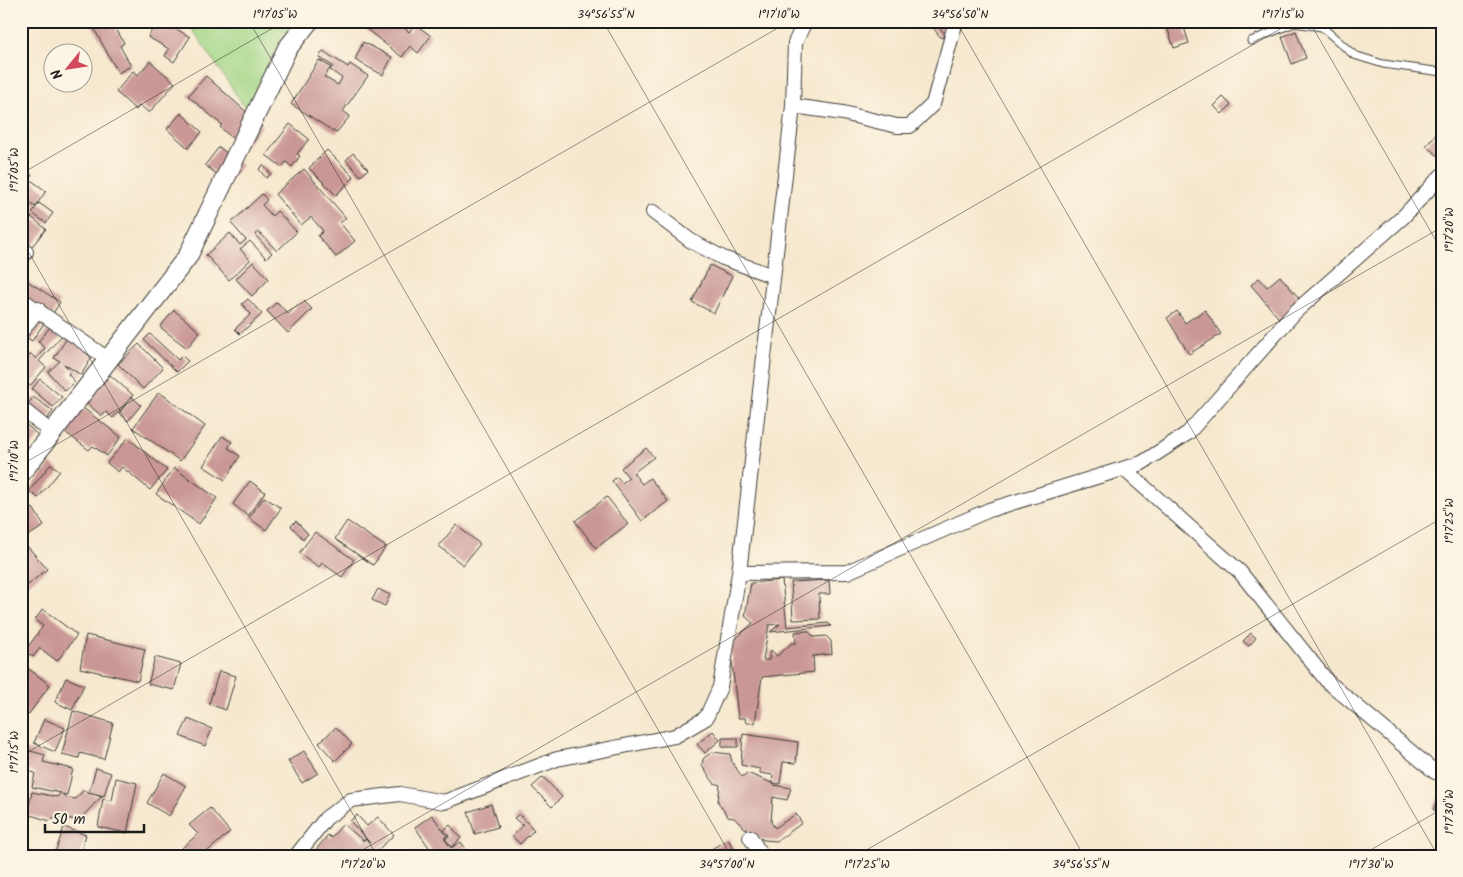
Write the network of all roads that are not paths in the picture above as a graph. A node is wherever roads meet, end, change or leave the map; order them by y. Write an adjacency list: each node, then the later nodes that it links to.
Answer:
1 (309, 21): 15 (street)
2 (805, 21): 6 (street)
3 (956, 21): 6 (street)
4 (1251, 41): 5 (lane)
5 (1442, 72)
6 (793, 106): 11 (street)
7 (1442, 175): 19 (street)
8 (653, 212): 11 (street)
9 (21, 249): 10 (street)
10 (21, 259)
11 (772, 276): 20 (street)
12 (21, 299): 13 (street)
13 (38, 309): 14 (street); 15 (street)
14 (21, 332)
15 (108, 359): 17 (street)
16 (21, 408): 17 (street)
17 (51, 432): 18 (street)
18 (24, 461)
19 (1124, 468): 20 (street); 21 (street)
20 (739, 573): 23 (street)
21 (1442, 773)
22 (750, 837): 24 (street)
23 (296, 856)
24 (762, 856)

